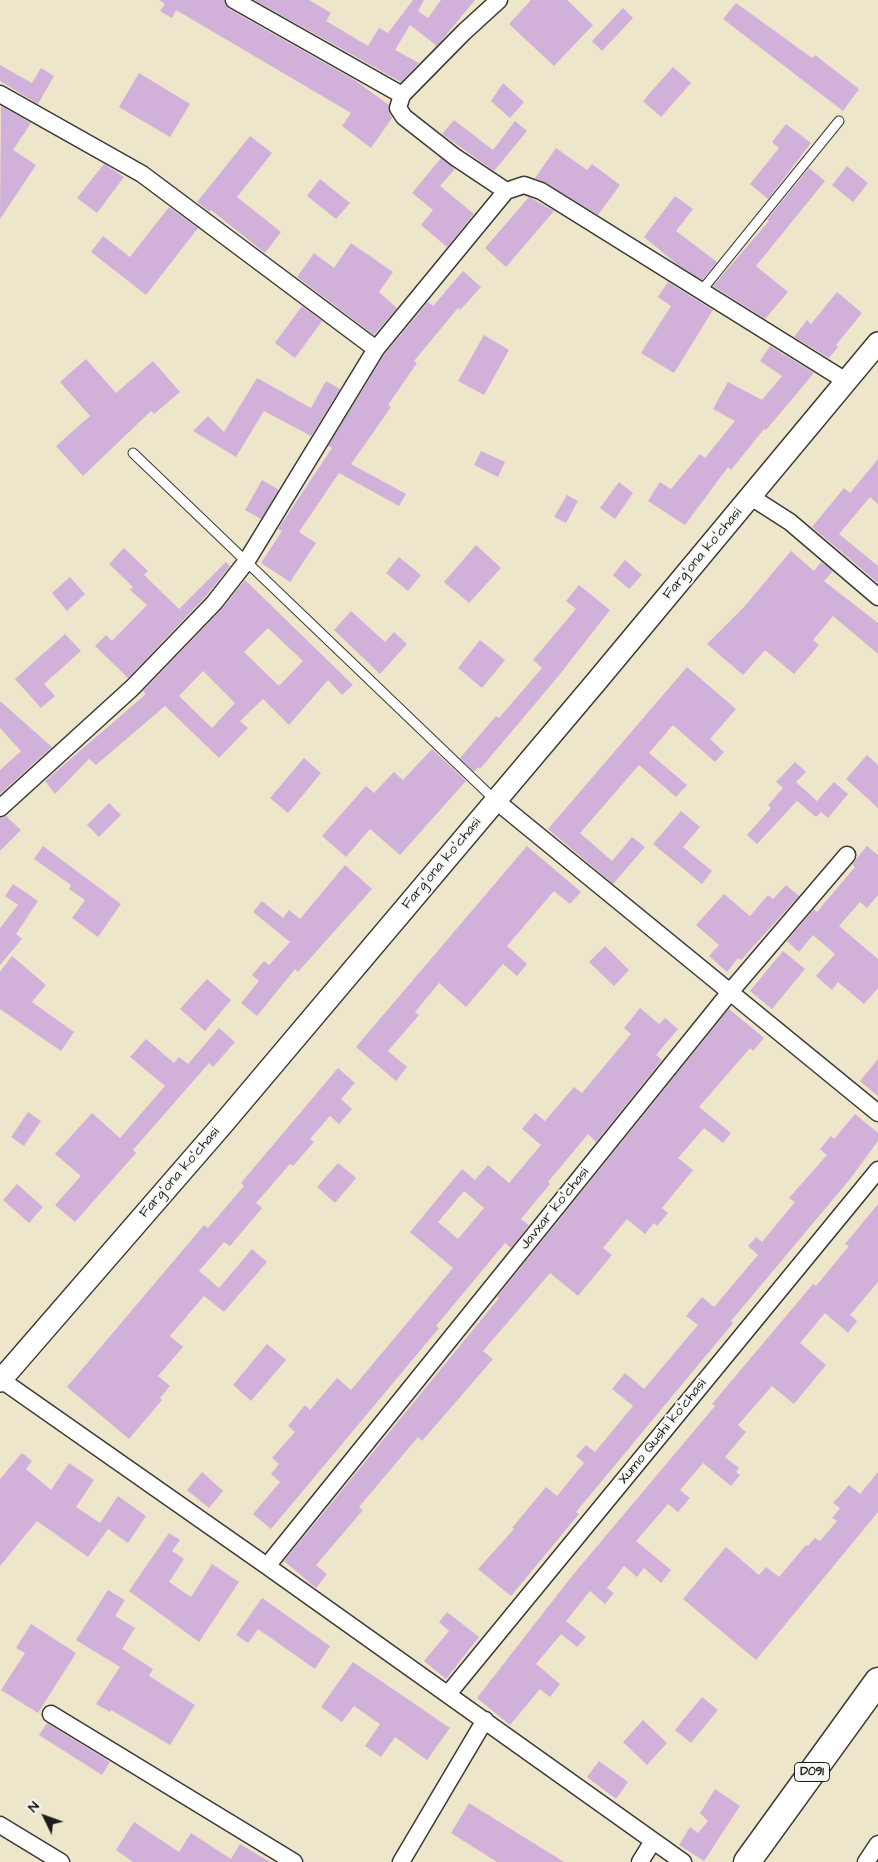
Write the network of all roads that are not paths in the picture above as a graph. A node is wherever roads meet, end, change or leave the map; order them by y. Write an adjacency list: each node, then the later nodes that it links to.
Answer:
1 (234, 0): 4 (street)
2 (499, 0): 4 (street)
3 (0, 94): 9 (street)
4 (402, 95): 6 (street)
5 (839, 121): 7 (lane)
6 (506, 191): 7 (street); 9 (street)
7 (702, 290): 10 (street)
8 (878, 343): 10 (street, Fargʻona koʻchasi)
9 (376, 349): 13 (street)
10 (846, 381): 12 (street, Fargʻona koʻchasi)
11 (134, 452): 13 (lane)
12 (751, 496): 14 (street); 15 (street, Fargʻona koʻchasi)
13 (246, 562): 15 (lane); 16 (street)
14 (878, 597)
15 (495, 800): 18 (street); 21 (street, Fargʻona koʻchasi)
16 (0, 808)
17 (847, 855): 18 (street, Javxar koʻchasi)
18 (730, 992): 19 (street); 22 (street, Javxar koʻchasi)
19 (878, 1114)
20 (878, 1170): 24 (street, Xumo Qushi koʻchasi)
21 (0, 1380): 22 (street)
22 (267, 1566): 24 (street)
23 (878, 1681): 35 (main road, D091)
24 (448, 1694): 26 (street)
25 (52, 1714): 31 (street)
26 (485, 1720): 28 (street); 32 (street)
27 (0, 1825): 30 (street)
28 (653, 1841): 33 (street); 34 (street)
29 (878, 1844): 36 (street)
30 (61, 1862)
31 (294, 1862)
32 (401, 1862)
33 (640, 1862)
34 (683, 1862)
35 (747, 1862)
36 (866, 1862)

